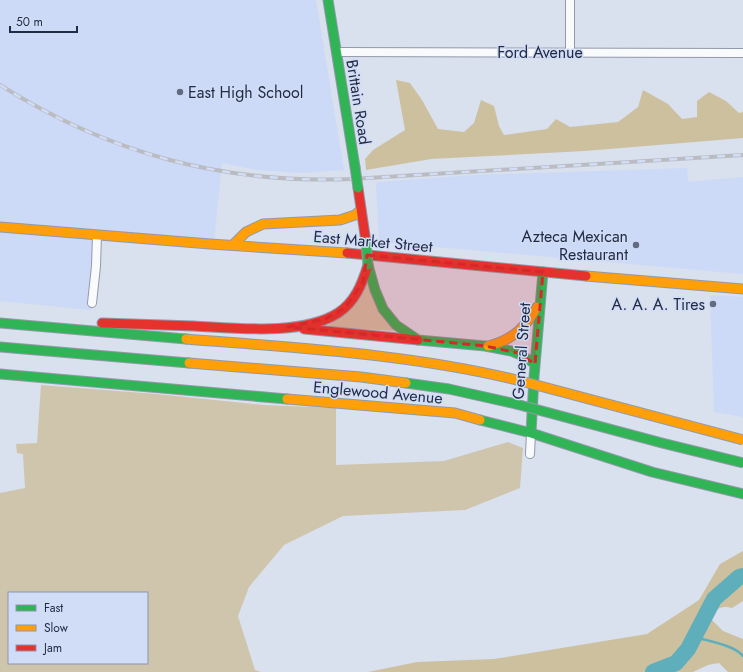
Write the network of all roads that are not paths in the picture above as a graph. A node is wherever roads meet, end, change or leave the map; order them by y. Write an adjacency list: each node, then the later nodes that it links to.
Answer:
1 (328, 0): 3 (main road, Brittain Road)
2 (570, 0): 4 (street)
3 (336, 52): 4 (street, Ford Avenue); 6 (main road, Brittain Road, bridge)
4 (570, 52): 5 (street, Ford Avenue)
5 (743, 53)
6 (361, 210): 9 (main road); 10 (main road, Brittain Road, bridge)
7 (0, 227): 8 (main road, East Market Street)
8 (97, 235): 9 (main road, East Market Street); 13 (street)
9 (233, 246): 11 (main road, East Market Street)
10 (368, 265): 16 (main road); 17 (main road, Brittain Road)
11 (542, 272): 12 (main road, East Market Street); 14 (main road, General Street)
12 (743, 289)
13 (92, 303)
14 (540, 303): 18 (main road); 20 (main road, General Street)
15 (0, 322): 16 (main road); 23 (main road, bridge)
16 (288, 327): 17 (main road)
17 (418, 340): 18 (main road, Brittain Road)
18 (485, 346): 20 (main road, Brittain Road)
19 (0, 347): 25 (main road, bridge)
20 (535, 364): 22 (main road, General Street)
21 (0, 374): 22 (main road, Englewood Avenue)
22 (531, 433): 24 (street); 26 (main road, Englewood Avenue)
23 (743, 440)
24 (530, 454)
25 (743, 463)
26 (743, 494)

